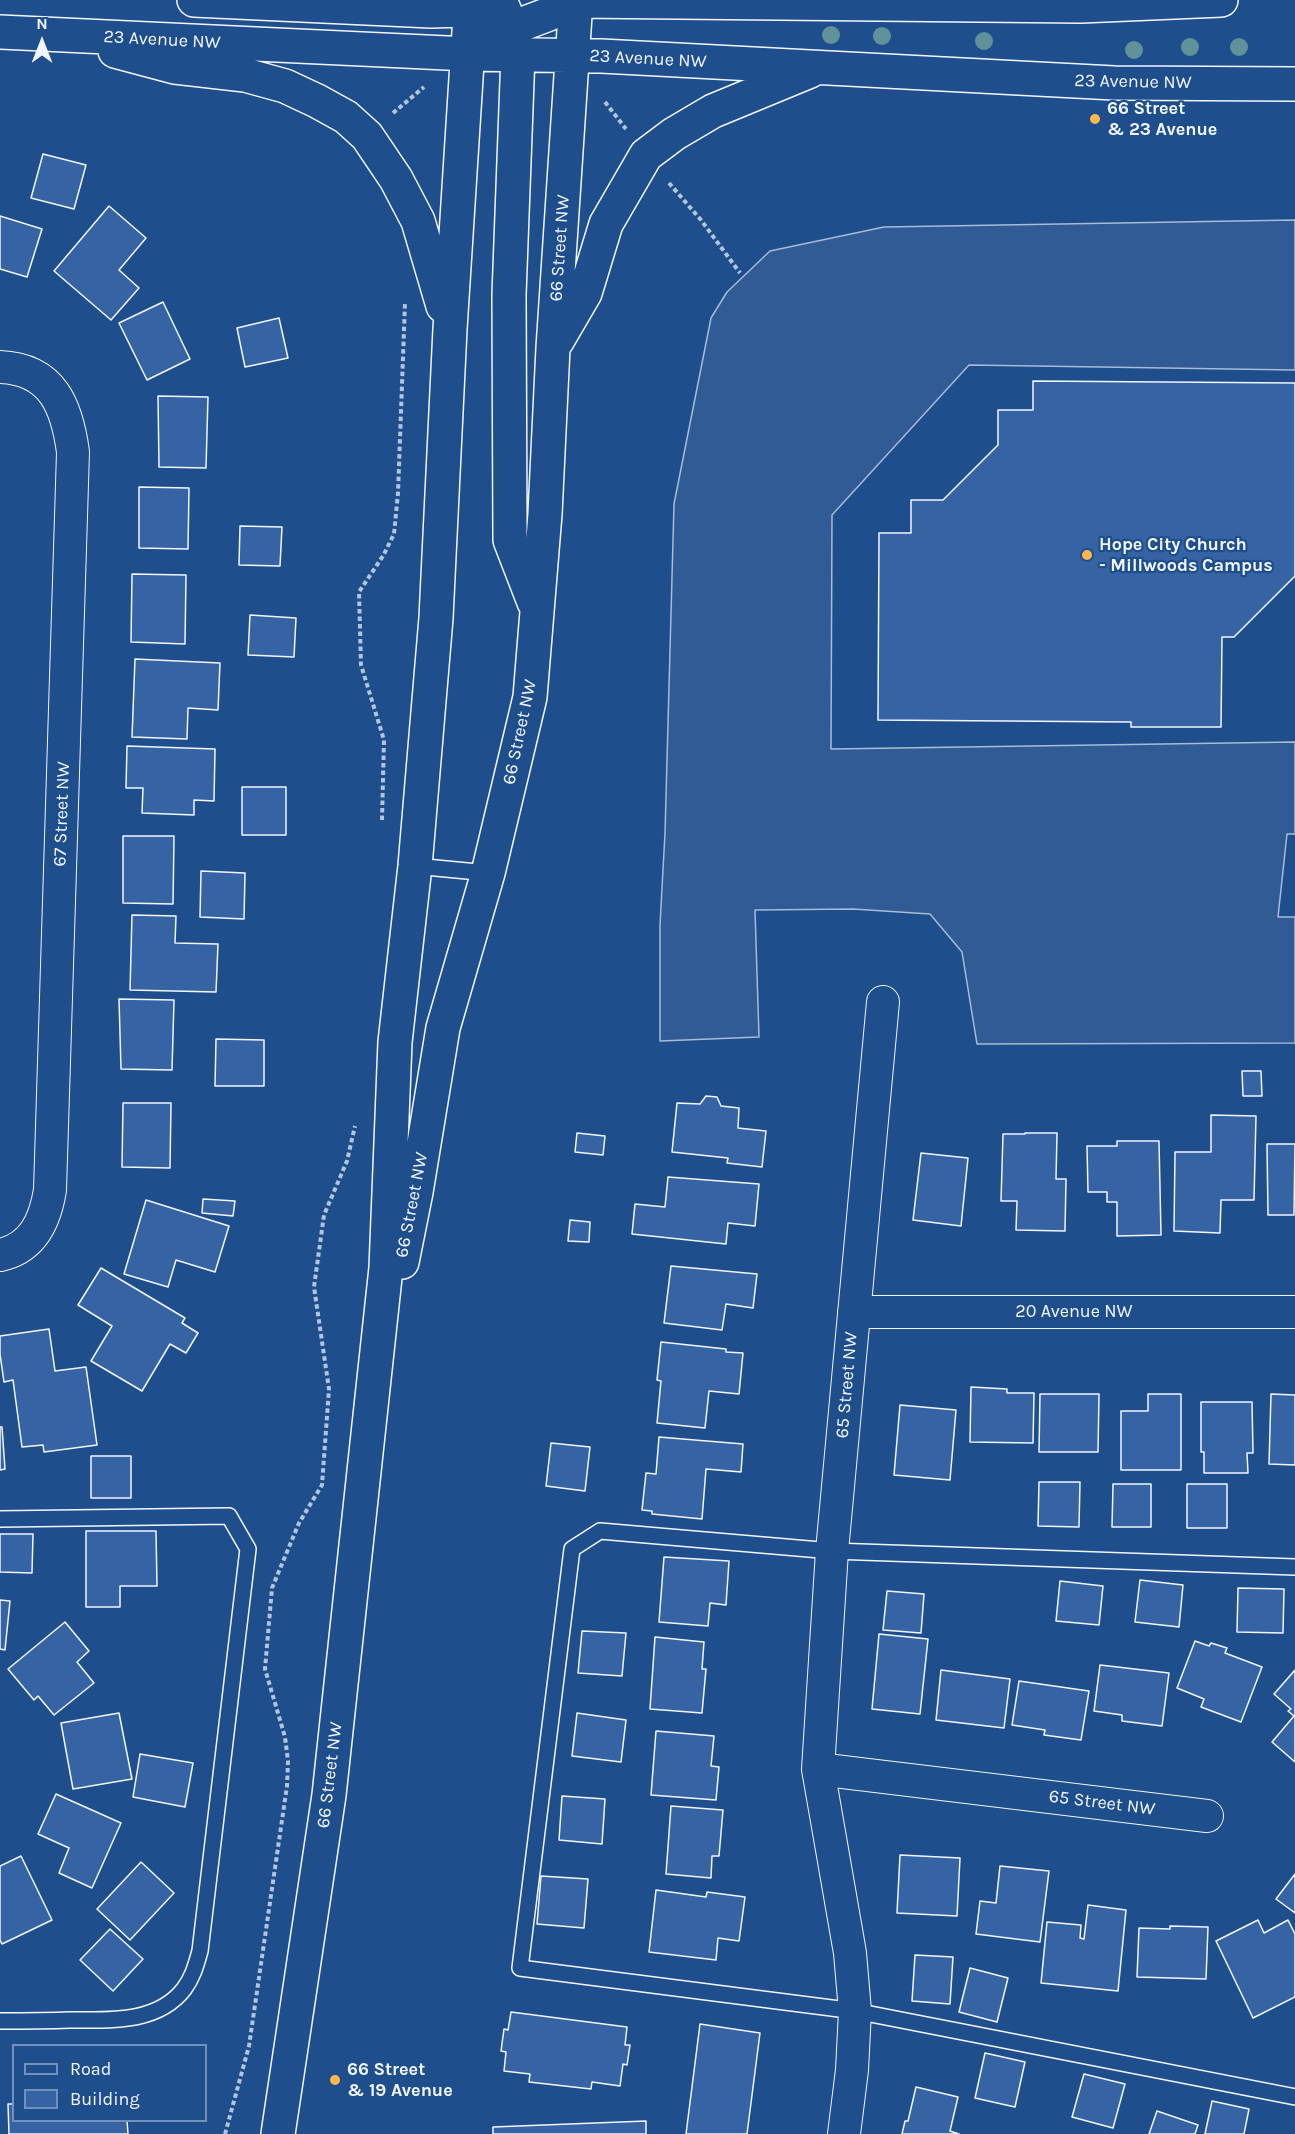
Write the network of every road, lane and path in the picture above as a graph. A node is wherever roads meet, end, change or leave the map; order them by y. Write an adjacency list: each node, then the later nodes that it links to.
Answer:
1 (194, 0): 3 (main road)
2 (1221, 0): 3 (main road)
3 (522, 11): 6 (main road, 66 Street NW); 6 (main road, 23 Avenue NW); 7 (main road, 66 Street NW); 7 (main road, 23 Avenue NW); 20 (main road)
4 (0, 33): 5 (main road, 23 Avenue NW)
5 (52, 35): 6 (main road, 23 Avenue NW); 17 (main road)
6 (468, 54): 17 (main road, 66 Street NW)
7 (573, 55): 8 (main road, 23 Avenue NW); 18 (main road, 66 Street NW)
8 (818, 68): 9 (main road, 23 Avenue NW); 18 (main road)
9 (1295, 84)
10 (426, 86): 12 (path)
11 (600, 96): 13 (path)
12 (386, 119)
13 (628, 132)
14 (662, 175): 15 (path)
15 (740, 273)
16 (403, 292): 21 (path)
17 (450, 329): 22 (main road, 66 Street NW)
18 (553, 348): 20 (main road, 66 Street NW)
19 (0, 367): 26 (street, 67 Street NW)
20 (538, 612): 23 (main road, 66 Street NW)
21 (381, 830)
22 (415, 866): 23 (lane); 29 (main road, 66 Street NW)
23 (488, 873): 29 (main road, 66 Street NW)
24 (884, 1002): 27 (street, 65 Street NW)
25 (356, 1122): 38 (path)
26 (0, 1255)
27 (854, 1312): 28 (street, 20 Avenue NW); 31 (street, 65 Street NW)
28 (1295, 1312)
29 (370, 1413): 39 (main road, 66 Street NW)
30 (0, 1519): 36 (lane)
31 (832, 1551): 32 (lane); 33 (street, 65 Street NW); 35 (lane)
32 (1295, 1567)
33 (818, 1769): 34 (street, 65 Street NW); 35 (street, 65 Street NW)
34 (1207, 1816)
35 (855, 2011): 37 (lane); 40 (street, 65 Street NW)
36 (0, 2021)
37 (1295, 2097)
38 (225, 2134)
39 (278, 2134)
40 (844, 2134)

